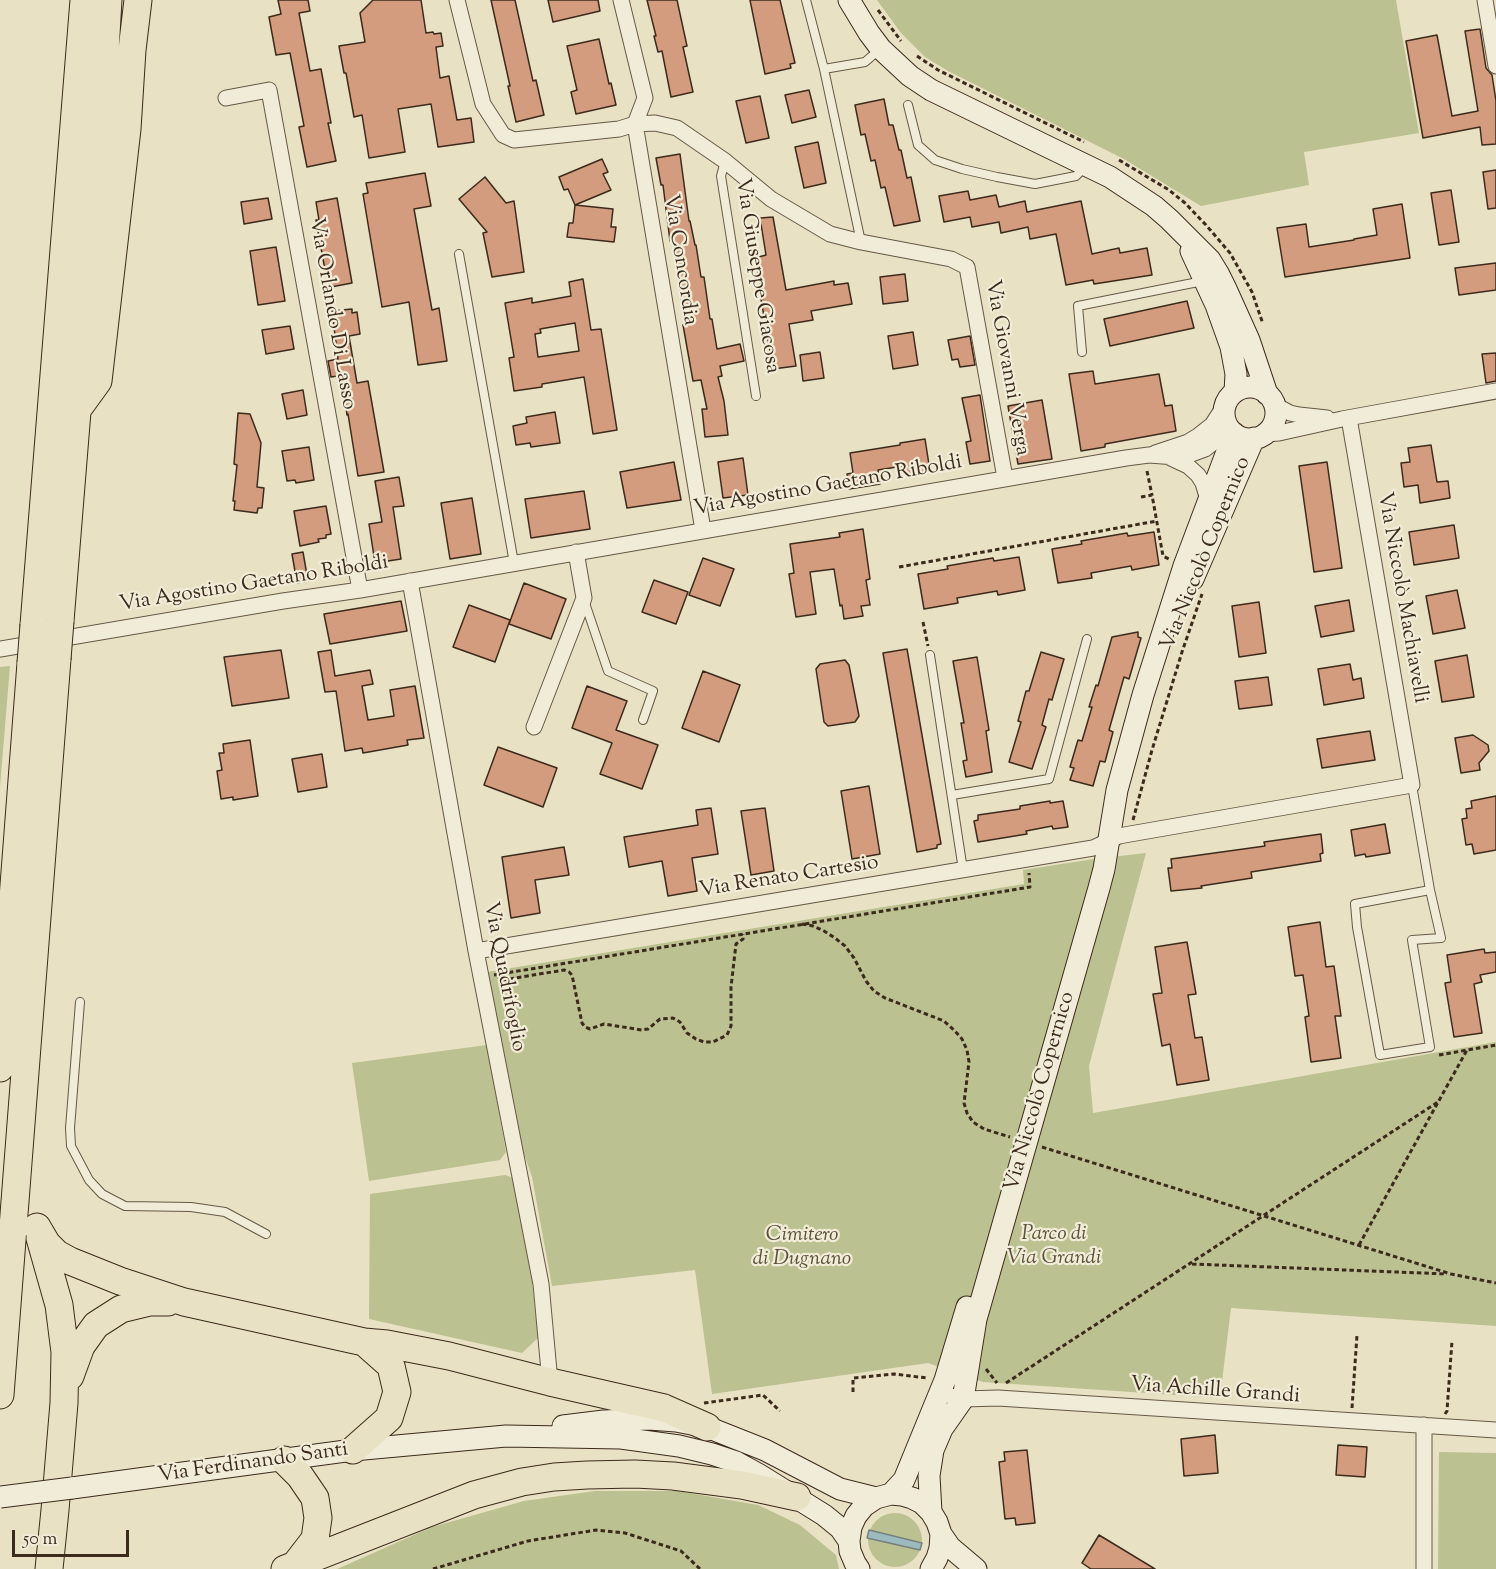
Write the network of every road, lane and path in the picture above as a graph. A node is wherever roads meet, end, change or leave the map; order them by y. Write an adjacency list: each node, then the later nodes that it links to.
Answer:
1 (65, 0): 27 (highway)
2 (84, 0): 27 (highway)
3 (108, 0): 34 (highway)
4 (138, 0): 20 (highway)
5 (154, 0): 20 (highway)
6 (457, 0): 19 (street, Via Giovanni Verga)
7 (621, 0): 19 (street, Via Concordia)
8 (806, 0): 16 (lane)
9 (849, 0): 12 (street)
10 (1485, 0): 15 (street)
11 (874, 4): 13 (path)
12 (881, 48): 16 (lane); 21 (street)
13 (908, 48)
14 (916, 56): 21 (path)
15 (1496, 66)
16 (824, 69): 24 (lane)
17 (226, 98): 50 (street, Via Orlando Di Lasso)
18 (908, 105): 21 (lane)
19 (635, 124): 23 (street, Via Giovanni Verga); 43 (street, Via Concordia)
20 (127, 129): 34 (highway)
21 (1089, 155): 26 (street)
22 (1111, 156): 28 (path)
23 (724, 161): 24 (street, Via Giovanni Verga); 31 (lane, Via Giuseppe Giacosa)
24 (861, 242): 39 (street, Via Giovanni Verga)
25 (459, 254): 45 (lane)
26 (1211, 277): 29 (lane); 32 (street); 33 (street)
27 (58, 329): 56 (highway, bridge)
28 (1265, 330)
29 (1082, 352)
30 (1496, 392): 35 (street, Via Agostino Gaetano Riboldi)
31 (756, 396)
32 (1230, 399): 33 (street); 36 (street); 37 (street, Via Agostino Gaetano Riboldi)
33 (1271, 399): 35 (street, Via Agostino Gaetano Riboldi); 36 (street)
34 (76, 410): 56 (highway, bridge)
35 (1346, 418): 36 (street, Via Agostino Gaetano Riboldi); 59 (street, Via Niccolò Machiavelli)
36 (1246, 434): 38 (street, Via Agostino Gaetano Riboldi); 41 (street, Via Niccolò Copernico); 62 (street, Via Niccolò Copernico)
37 (1149, 455): 38 (street, Via Agostino Gaetano Riboldi); 39 (street, Via Agostino Gaetano Riboldi)
38 (1165, 457): 41 (street, Via Niccolò Copernico)
39 (1005, 478): 43 (street, Via Agostino Gaetano Riboldi)
40 (1141, 498): 42 (path)
41 (1208, 500): 46 (street, Via Niccolò Copernico)
42 (1157, 521): 46 (path); 47 (path)
43 (703, 530): 44 (street, Via Agostino Gaetano Riboldi)
44 (576, 552): 45 (street, Via Agostino Gaetano Riboldi); 51 (street)
45 (514, 563): 48 (street, Via Agostino Gaetano Riboldi)
46 (1184, 566): 62 (street, Via Niccolò Copernico)
47 (899, 567)
48 (410, 581): 50 (street, Via Agostino Gaetano Riboldi); 68 (street, Via Quadrifoglio)
49 (1206, 586): 61 (path)
50 (360, 590): 54 (street, Via Agostino Gaetano Riboldi)
51 (584, 598): 57 (lane); 58 (street)
52 (923, 622): 55 (path)
53 (1087, 639): 60 (lane)
54 (0, 649)
55 (930, 655): 60 (lane)
56 (44, 661): 69 (highway); 76 (highway)
57 (643, 720)
58 (534, 728)
59 (1412, 785): 61 (street); 65 (lane, Via Niccolò Machiavelli)
60 (952, 795): 63 (lane)
61 (1130, 834): 62 (street)
62 (1108, 841): 63 (street, Via Renato Cartesio); 78 (street, Via Niccolò Copernico)
63 (963, 870): 68 (street, Via Renato Cartesio)
64 (1038, 872): 66 (path)
65 (1431, 890): 74 (lane, Via Niccolò Machiavelli); 74 (lane)
66 (802, 924): 67 (path); 78 (path)
67 (743, 934): 70 (path); 70 (path)
68 (476, 951): 70 (path); 92 (street, Via Quadrifoglio)
69 (8, 963): 72 (highway); 76 (highway)
70 (498, 974)
71 (80, 1002): 81 (lane)
72 (0, 1011)
73 (1496, 1045): 75 (path)
74 (1430, 1047): 75 (path)
75 (1467, 1050): 77 (path)
76 (12, 1073): 80 (highway); 96 (highway)
77 (1438, 1102): 79 (path); 82 (path)
78 (1021, 1140): 79 (path); 91 (street, Via Niccolò Copernico); 94 (street, Via Niccolò Copernico)
79 (1264, 1215): 82 (path); 83 (path)
80 (37, 1227): 86 (highway); 97 (highway)
81 (266, 1234)
82 (1359, 1245): 84 (path)
83 (1190, 1264): 84 (path); 93 (path)
84 (1451, 1274): 85 (path)
85 (1496, 1282)
86 (184, 1302): 89 (highway); 97 (highway)
87 (1357, 1335): 100 (path)
88 (1452, 1341): 102 (path)
89 (364, 1342): 92 (highway); 105 (highway)
90 (984, 1364): 93 (path)
91 (945, 1380): 94 (street); 95 (path); 107 (street, Via Niccolò Copernico)
92 (550, 1382): 99 (highway)
93 (1000, 1388): 94 (path)
94 (965, 1391): 100 (street, Via Achille Grandi); 111 (street, Via Niccolò Copernico)
95 (853, 1392)
96 (0, 1395)
97 (64, 1403): 110 (highway)
98 (780, 1411): 99 (path)
99 (702, 1415): 104 (street); 107 (street)
100 (1351, 1421): 101 (street, Via Achille Grandi)
101 (1424, 1425): 102 (street, Via Achille Grandi); 122 (street)
102 (1441, 1426): 103 (street, Via Achille Grandi)
103 (1496, 1430)
104 (506, 1436): 105 (street, Via Ferdinando Santi); 109 (street)
105 (353, 1450): 106 (street, Via Ferdinando Santi)
106 (284, 1460): 108 (street, Via Ferdinando Santi, bridge); 114 (highway)
107 (884, 1496): 111 (street); 113 (street, Via Niccolò Copernico)
108 (0, 1497)
109 (796, 1497): 113 (street); 114 (highway)
110 (55, 1510): 115 (highway); 116 (highway)
111 (932, 1512): 112 (street, Via Niccolò Copernico)
112 (941, 1534): 120 (street); 121 (street)
113 (849, 1541): 119 (street)
114 (290, 1567)
115 (49, 1569)
116 (62, 1569)
117 (434, 1569): 118 (path)
118 (700, 1569)
119 (859, 1569)
120 (931, 1569)
121 (976, 1569)
122 (1424, 1569)

